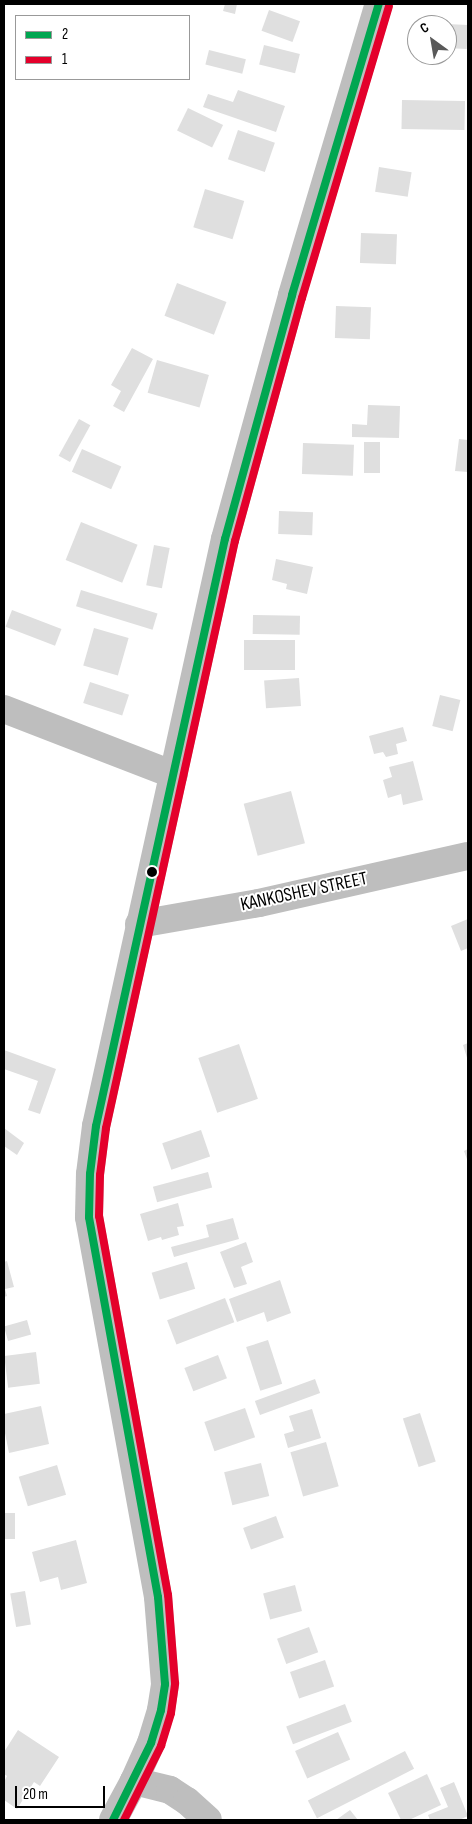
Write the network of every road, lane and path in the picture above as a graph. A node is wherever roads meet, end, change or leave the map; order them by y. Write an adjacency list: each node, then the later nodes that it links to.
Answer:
1 (379, 4): 3 (street)
2 (4, 709): 3 (street)
3 (174, 775): 5 (street)
4 (468, 856): 5 (street, KANKOSHEV STREET)
5 (139, 924): 6 (street)
6 (134, 1781): 7 (street); 8 (street)
7 (113, 1820)
8 (208, 1820)

